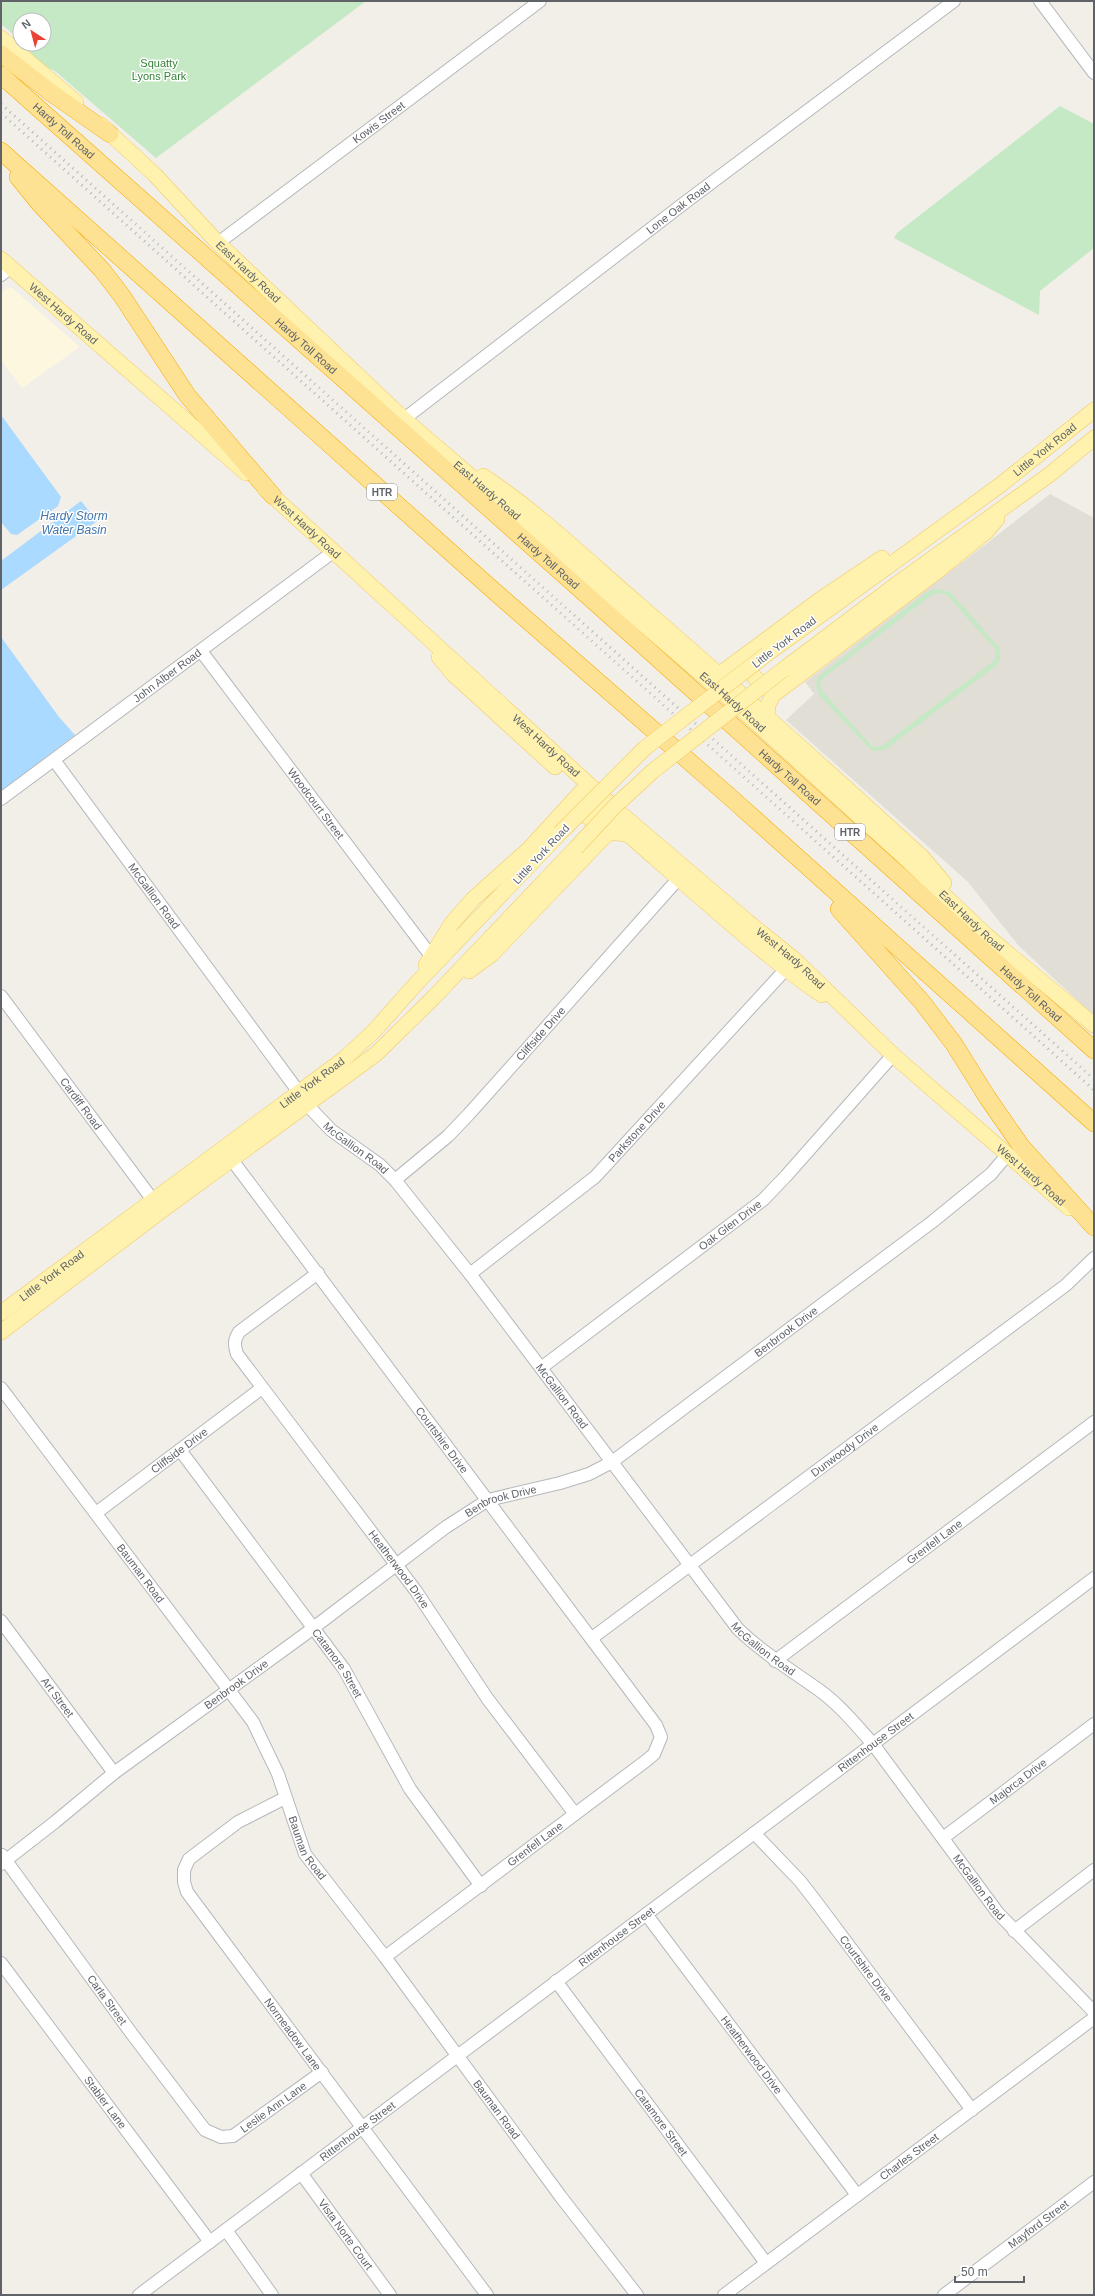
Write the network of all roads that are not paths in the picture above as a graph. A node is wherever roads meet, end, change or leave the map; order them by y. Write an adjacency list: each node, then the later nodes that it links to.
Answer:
1 (540, 1): 11 (street, Kowis Street)
2 (954, 1): 14 (street, Lone Oak Road)
3 (1040, 1): 6 (street)
4 (1, 38): 8 (main road, East Hardy Road)
5 (1, 54): 8 (highway)
6 (1094, 73)
7 (1, 75): 48 (highway, Hardy Toll Road / HTR)
8 (110, 134): 11 (main road, East Hardy Road)
9 (1, 150): 36 (highway, HTR)
10 (1, 154): 19 (highway)
11 (218, 243): 14 (main road, East Hardy Road)
12 (4, 267): 19 (main road, West Hardy Road)
13 (1094, 410): 16 (main road, Little York Road)
14 (404, 419): 25 (main road); 27 (main road, East Hardy Road)
15 (1094, 438): 18 (main road, Little York Road)
16 (1018, 471): 17 (main road, Little York Road); 18 (main road)
17 (999, 486): 24 (main road); 27 (main road, Little York Road, bridge)
18 (1031, 488): 20 (main road, Little York Road)
19 (273, 496): 21 (main road, West Hardy Road)
20 (1012, 501): 26 (main road); 28 (main road, Little York Road, bridge)
21 (333, 552): 22 (main road, West Hardy Road); 23 (street, John Alber Road)
22 (416, 626): 31 (main road); 32 (main road, West Hardy Road)
23 (200, 651): 30 (street, John Alber Road); 41 (street, Woodcourt Street)
24 (748, 652): 25 (main road); 26 (main road)
25 (720, 674): 29 (main road)
26 (783, 687): 29 (main road)
27 (720, 690): 28 (main road, East Hardy Road); 32 (main road, Little York Road, bridge)
28 (738, 706): 34 (main road, Little York Road, bridge); 40 (main road, East Hardy Road)
29 (767, 716): 40 (main road)
30 (54, 760): 33 (street, John Alber Road); 50 (street, McGallion Road)
31 (582, 791): 35 (main road); 37 (main road)
32 (598, 793): 34 (main road, West Hardy Road); 35 (main road, Little York Road, bridge)
33 (1, 799)
34 (614, 807): 45 (main road, Little York Road, bridge); 46 (main road, West Hardy Road)
35 (558, 826): 38 (main road); 41 (main road); 43 (main road, Little York Road)
36 (766, 830): 52 (highway, HTR); 57 (highway)
37 (625, 834): 38 (main road); 39 (main road)
38 (597, 844): 45 (main road)
39 (679, 878): 42 (main road); 55 (street, Cliffside Drive)
40 (987, 936): 47 (main road, East Hardy Road)
41 (430, 956): 43 (main road)
42 (785, 970): 46 (main road); 60 (street, Parkstone Drive)
43 (415, 985): 50 (main road, Little York Road)
44 (1, 996): 56 (street, Cardiff Road)
45 (434, 997): 51 (main road, Little York Road)
46 (853, 1016): 49 (main road, West Hardy Road)
47 (1094, 1025)
48 (1094, 1050)
49 (893, 1055): 53 (main road, West Hardy Road); 63 (street, Oak Glen Drive)
50 (299, 1092): 51 (street, McGallion Road); 56 (main road, Little York Road)
51 (308, 1105): 54 (main road, Little York Road); 55 (street, McGallion Road)
52 (1094, 1123)
53 (1007, 1155): 57 (main road, West Hardy Road); 68 (street, Benbrook Drive)
54 (232, 1160): 56 (main road, Little York Road); 59 (street, Courtshire Drive)
55 (395, 1180): 60 (street, McGallion Road)
56 (157, 1205): 61 (main road, Little York Road); 62 (main road, Little York Road)
57 (1094, 1228)
58 (1094, 1258): 72 (street, Dunwoody Drive)
59 (318, 1273): 65 (street, Heatherwood Drive); 69 (street, Courtshire Drive)
60 (470, 1274): 63 (street, McGallion Road)
61 (1, 1313)
62 (1, 1332)
63 (541, 1368): 68 (street, McGallion Road)
64 (1, 1388): 70 (street, Bauman Road)
65 (262, 1388): 67 (street, Cliffside Drive); 71 (street, Heatherwood Drive)
66 (1094, 1422): 77 (street, Grenfell Lane)
67 (180, 1450): 70 (street, Cliffside Drive); 75 (street, Catamore Street)
68 (612, 1462): 69 (street, Benbrook Drive); 72 (street, McGallion Road)
69 (488, 1500): 71 (street, Benbrook Drive); 76 (street, Courtshire Drive)
70 (96, 1513): 78 (street, Bauman Road)
71 (396, 1566): 75 (street, Benbrook Drive); 84 (street, Heatherwood Drive)
72 (691, 1567): 76 (street, Dunwoody Drive); 77 (street, McGallion Road)
73 (1094, 1578): 81 (street, Rittenhouse Street)
74 (1, 1621): 82 (street, Art Street)
75 (313, 1627): 78 (street, Benbrook Drive); 89 (street, Catamore Street)
76 (592, 1638): 79 (street, Courtshire Drive)
77 (775, 1661): 81 (street, McGallion Road)
78 (230, 1689): 82 (street, Benbrook Drive); 83 (street, Bauman Road)
79 (652, 1719): 84 (street, Grenfell Lane)
80 (1094, 1724): 86 (street, Majorca Drive)
81 (873, 1744): 85 (street, Rittenhouse Street); 86 (street, McGallion Road)
82 (114, 1773): 87 (street, Benbrook Drive)
83 (285, 1798): 92 (street, Bauman Road); 98 (street, Normeadow Lane)
84 (575, 1814): 89 (street, Grenfell Lane)
85 (754, 1833): 90 (street, Rittenhouse Street); 99 (street, Courtshire Drive)
86 (943, 1838): 91 (street, McGallion Road)
87 (3, 1859): 101 (street, Carla Street)
88 (1094, 1870): 91 (street)
89 (481, 1886): 92 (street, Grenfell Lane)
90 (646, 1914): 94 (street, Rittenhouse Street); 104 (street, Heatherwood Drive)
91 (1014, 1931): 95 (street, McGallion Road)
92 (385, 1957): 97 (street, Bauman Road)
93 (1, 1963): 106 (street, Stabler Lane)
94 (556, 1981): 97 (street, Rittenhouse Street); 107 (street, Catamore Street)
95 (1094, 2012)
96 (1094, 2018): 99 (street, Charles Street)
97 (457, 2056): 100 (street, Rittenhouse Street); 112 (street, Bauman Road)
98 (322, 2072): 100 (street, Normeadow Lane); 101 (street, Leslie Ann Lane)
99 (972, 2110): 104 (street, Charles Street)
100 (363, 2127): 102 (street, Rittenhouse Street); 111 (street, Normeadow Lane)
101 (221, 2138)
102 (301, 2173): 105 (street, Rittenhouse Street); 110 (street, Vista Norte Court)
103 (1094, 2182): 114 (street, Mayford Street)
104 (857, 2195): 107 (street, Charles Street)
105 (226, 2230): 106 (street, Rittenhouse Street); 109 (street)
106 (210, 2242): 108 (street, Rittenhouse Street)
107 (766, 2263): 113 (street, Charles Street)
108 (140, 2295)
109 (272, 2295)
110 (390, 2295)
111 (487, 2295)
112 (637, 2295)
113 (724, 2295)
114 (944, 2295)

